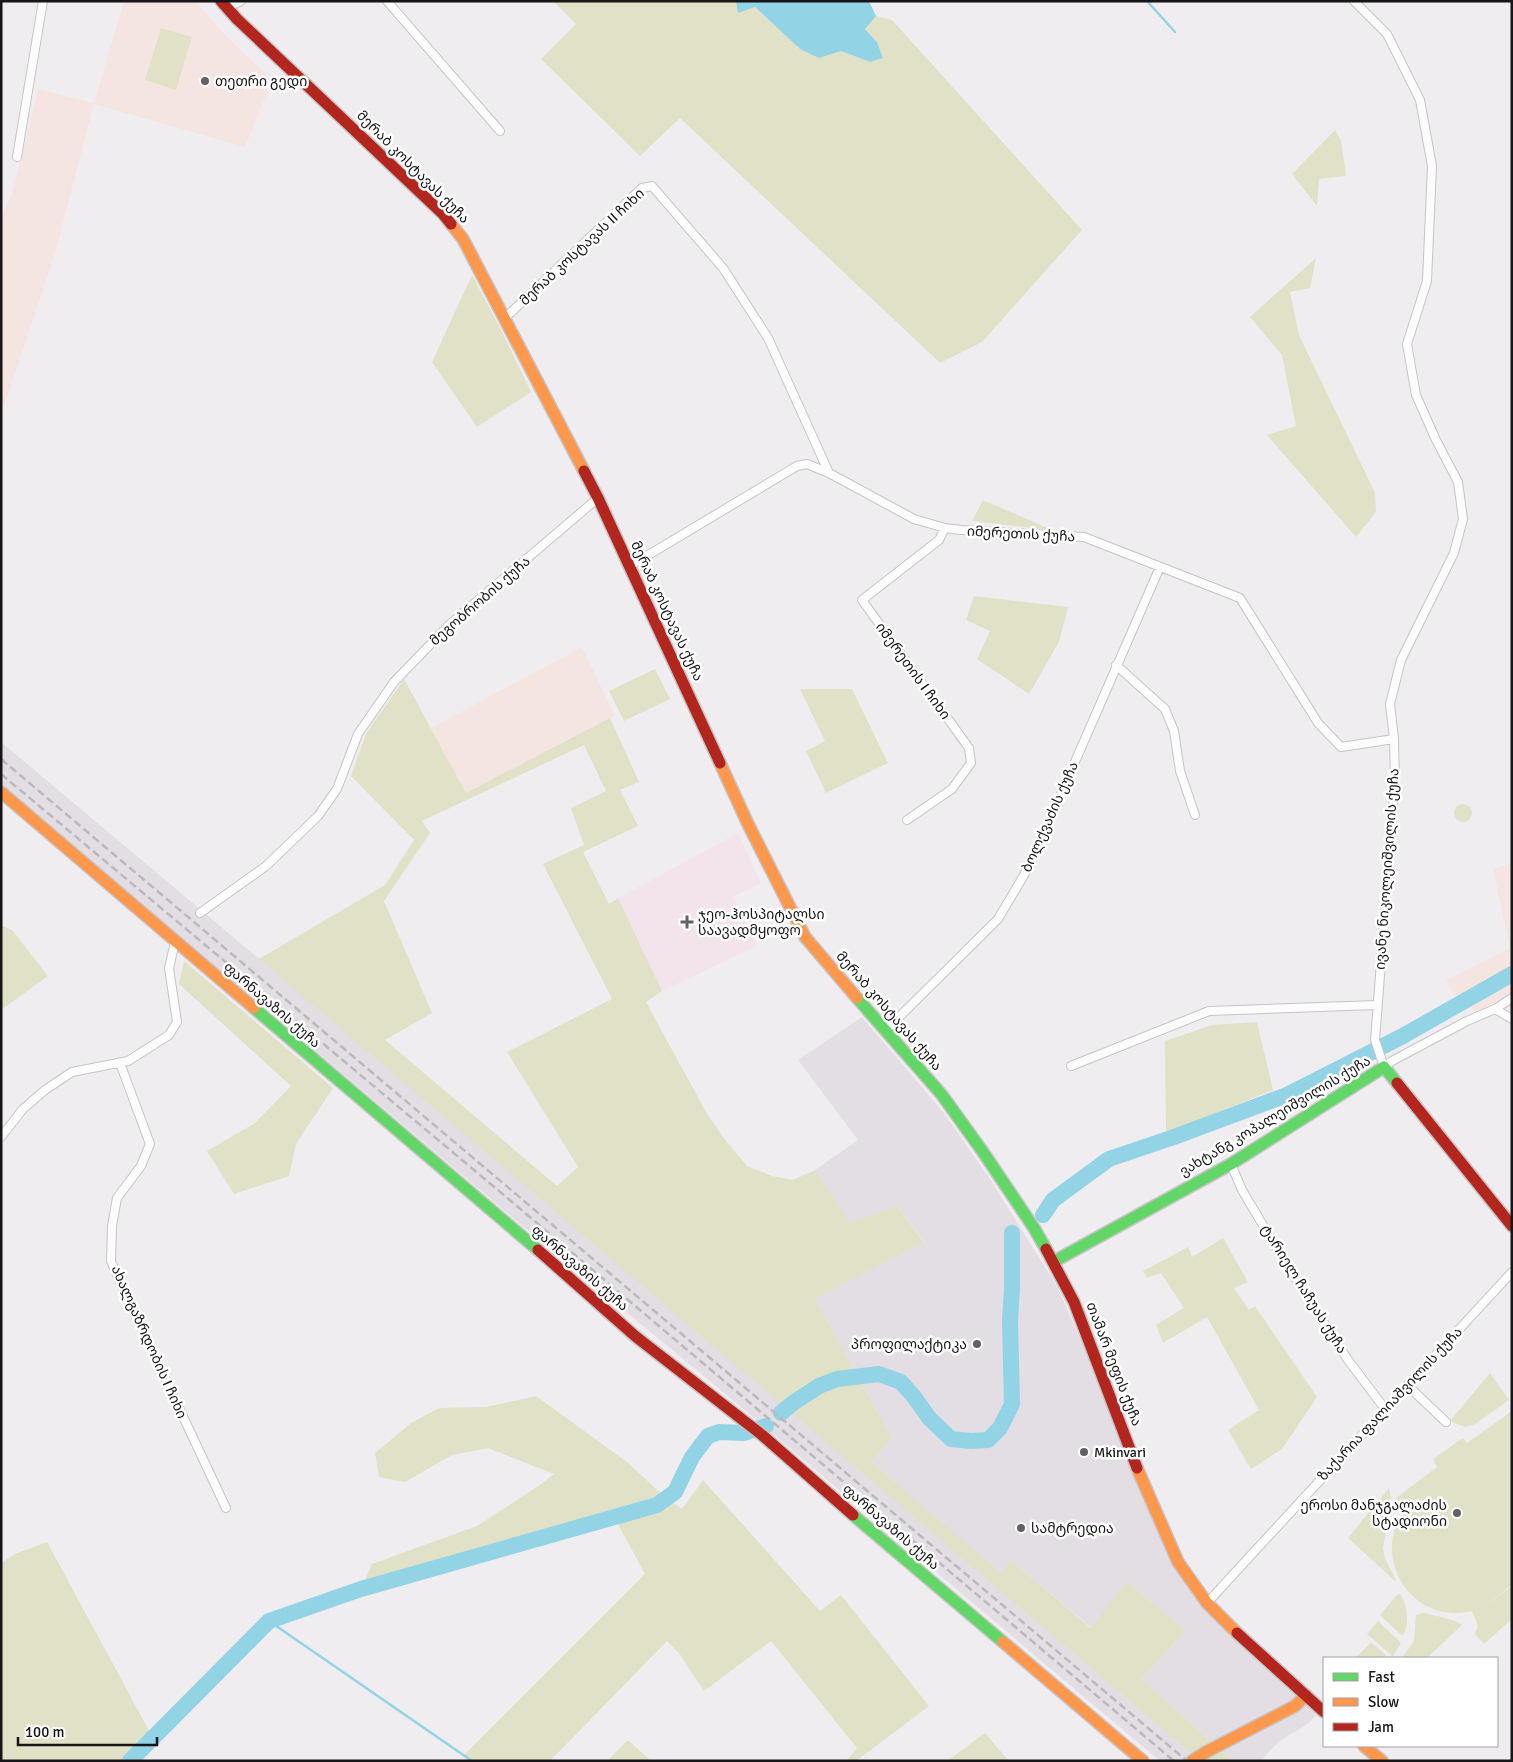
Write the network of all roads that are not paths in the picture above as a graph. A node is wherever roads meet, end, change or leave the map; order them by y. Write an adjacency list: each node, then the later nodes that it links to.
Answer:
1 (43, 1): 8 (street)
2 (242, 1): 5 (street); 6 (street)
3 (387, 1): 7 (street)
4 (1354, 1): 16 (street, ივანე ნიკოლეიშვილის ქუჩა)
5 (223, 3): 6 (street, მერაბ კოსტავას ქუჩა)
6 (232, 14): 9 (street, მერაბ კოსტავას ქუჩა)
7 (500, 132)
8 (17, 157)
9 (505, 318): 10 (street, მერაბ კოსტავას II ჩიხი); 11 (street, მერაბ კოსტავას ქუჩა)
10 (829, 473): 12 (street, იმერეთის ქუჩა); 13 (street, იმერეთის ქუჩა)
11 (598, 498): 13 (street, მერაბ კოსტავას ქუჩა); 20 (street, მეგობრობის ქუჩა)
12 (945, 528): 14 (street, იმერეთის ქუჩა); 19 (street, იმერეთის I ჩიხი)
13 (630, 566): 26 (street, მერაბ კოსტავას ქუჩა)
14 (1160, 567): 15 (street, ბოლქვაძის ქუჩა); 16 (street, იმერეთის ქუჩა)
15 (1116, 665): 18 (street); 26 (street, ბოლქვაძის ქუჩა)
16 (1394, 739): 23 (street, ივანე ნიკოლეიშვილის ქუჩა)
17 (1, 792): 21 (street, ფარნავაზის ქუჩა)
18 (1195, 816)
19 (907, 820)
20 (200, 913)
21 (175, 942): 27 (street); 43 (street, ფარნავაზის ქუჩა)
22 (1512, 998): 24 (street, ვახტანგ კოპალეიშვილის ქუჩა)
23 (1376, 1005): 28 (street); 29 (street, ივანე ნიკოლეიშვილის ქუჩა)
24 (1495, 1009): 25 (street); 29 (street, ვახტანგ კოპალეიშვილის ქუჩა)
25 (1512, 1019)
26 (886, 1030): 33 (street, მერაბ კოსტავას ქუჩა)
27 (120, 1063): 30 (street); 38 (street, ახალგაზრდობის I ჩიხი)
28 (1071, 1066)
29 (1384, 1067): 31 (street, ვახტანგ კოპალეიშვილის ქუჩა); 32 (street)
30 (1, 1137)
31 (1231, 1164): 33 (street, ვახტანგ კოპალეიშვილის ქუჩა); 36 (street, ტარიელ ჩაჩუას ქუჩა)
32 (1512, 1226)
33 (1054, 1262): 39 (street, თამარ მეფის ქუჩა)
34 (1512, 1272): 35 (street, ზაქარია ფალიაშვილის ქუჩა)
35 (1407, 1385): 36 (street, ზაქარია ფალიაშვილის ქუჩა); 37 (street)
36 (1385, 1409): 39 (street, ზაქარია ფალიაშვილის ქუჩა)
37 (1446, 1422)
38 (226, 1508)
39 (1207, 1603): 40 (street, თამარ მეფის ქუჩა)
40 (1306, 1695): 41 (street, თამარ მეფის ქუჩა); 44 (street)
41 (1323, 1711)
42 (1365, 1747): 45 (street)
43 (1143, 1761)
44 (1192, 1761)
45 (1382, 1761)

